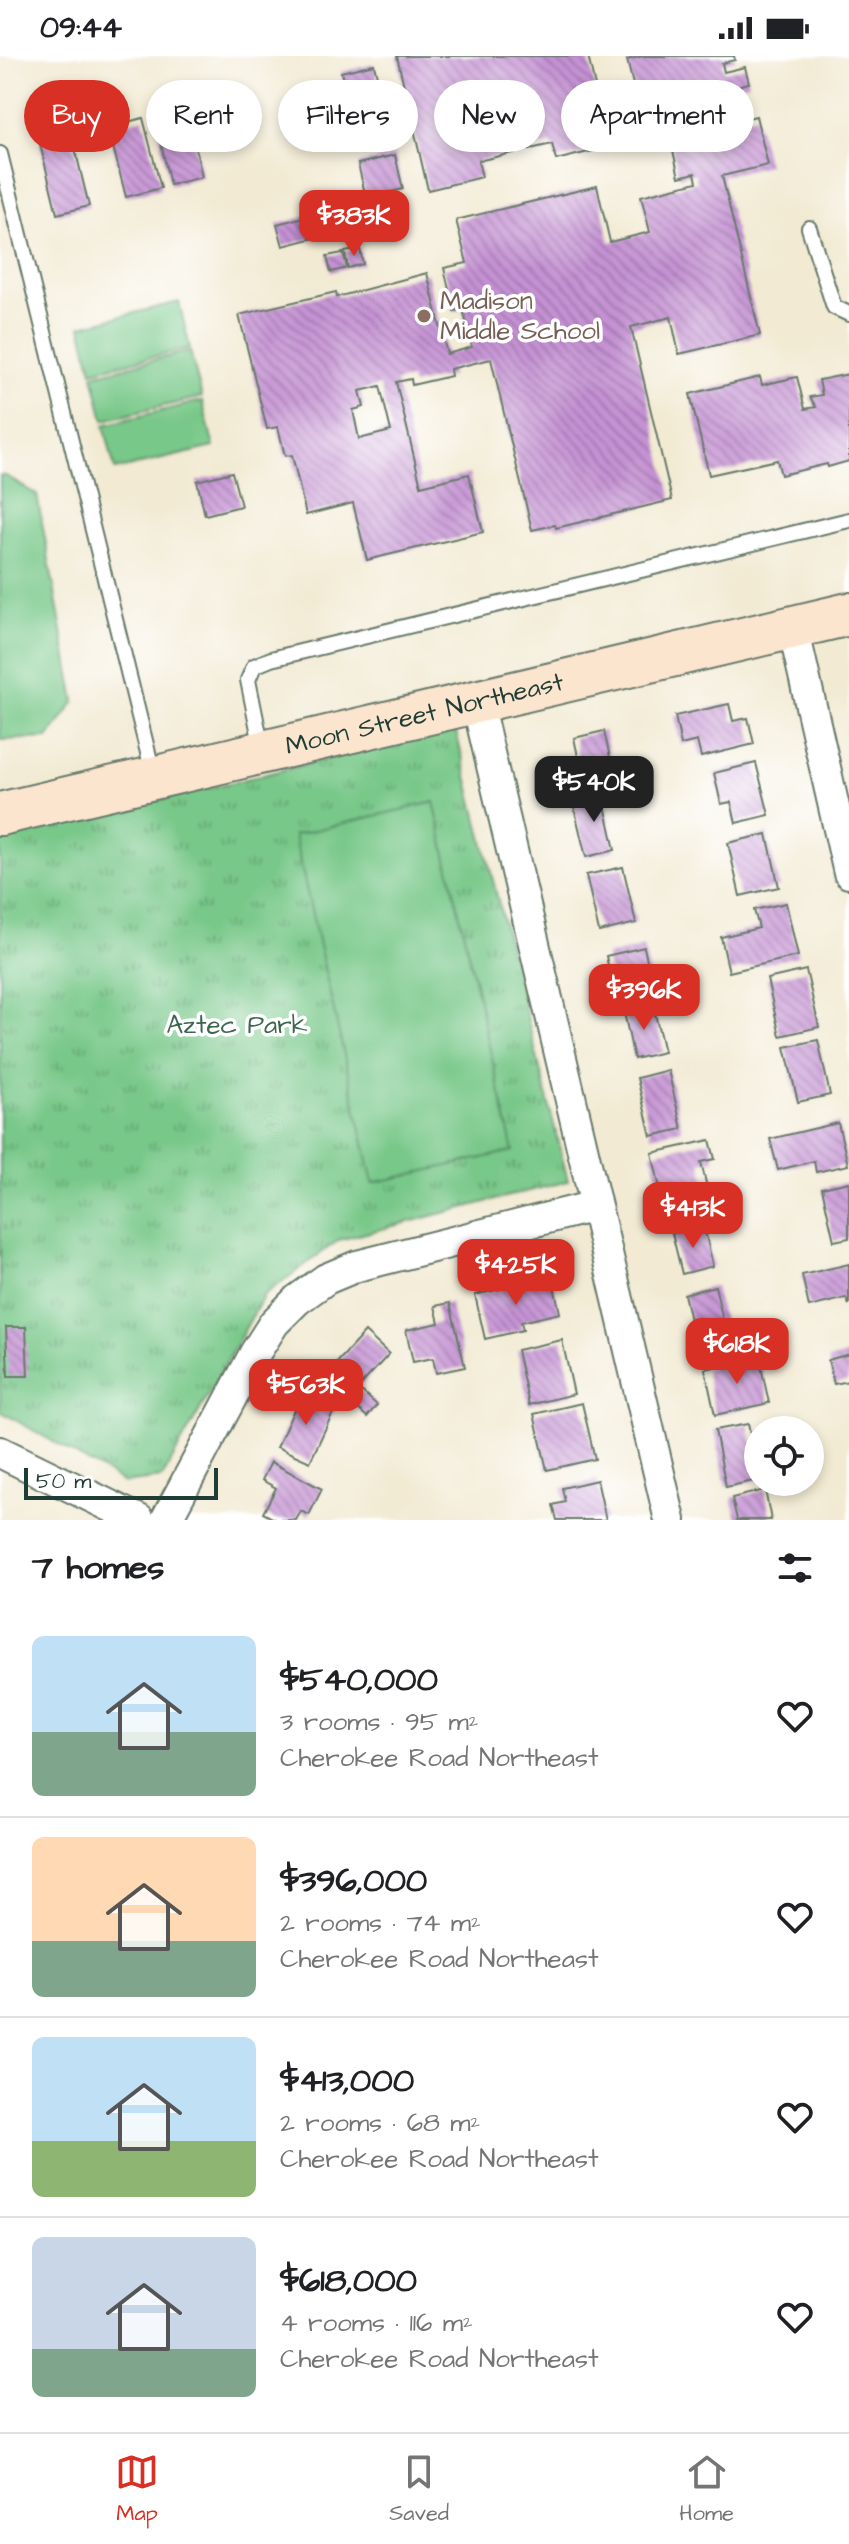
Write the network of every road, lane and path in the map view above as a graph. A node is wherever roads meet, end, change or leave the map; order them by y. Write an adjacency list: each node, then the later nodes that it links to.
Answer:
1 (0, 154): 9 (lane)
2 (809, 228): 3 (lane)
3 (849, 314)
4 (849, 520): 8 (lane)
5 (849, 614): 6 (street, Moon Street Northeast)
6 (793, 627): 7 (street, Moon Street Northeast); 11 (street)
7 (477, 702): 8 (street, Moon Street Northeast); 12 (street)
8 (262, 753): 9 (street, Moon Street Northeast)
9 (154, 777): 10 (street, Moon Street Northeast)
10 (0, 814)
11 (849, 873)
12 (595, 1206): 15 (street); 16 (street)
13 (0, 1452): 14 (street)
14 (139, 1520)
15 (166, 1520)
16 (670, 1520)

